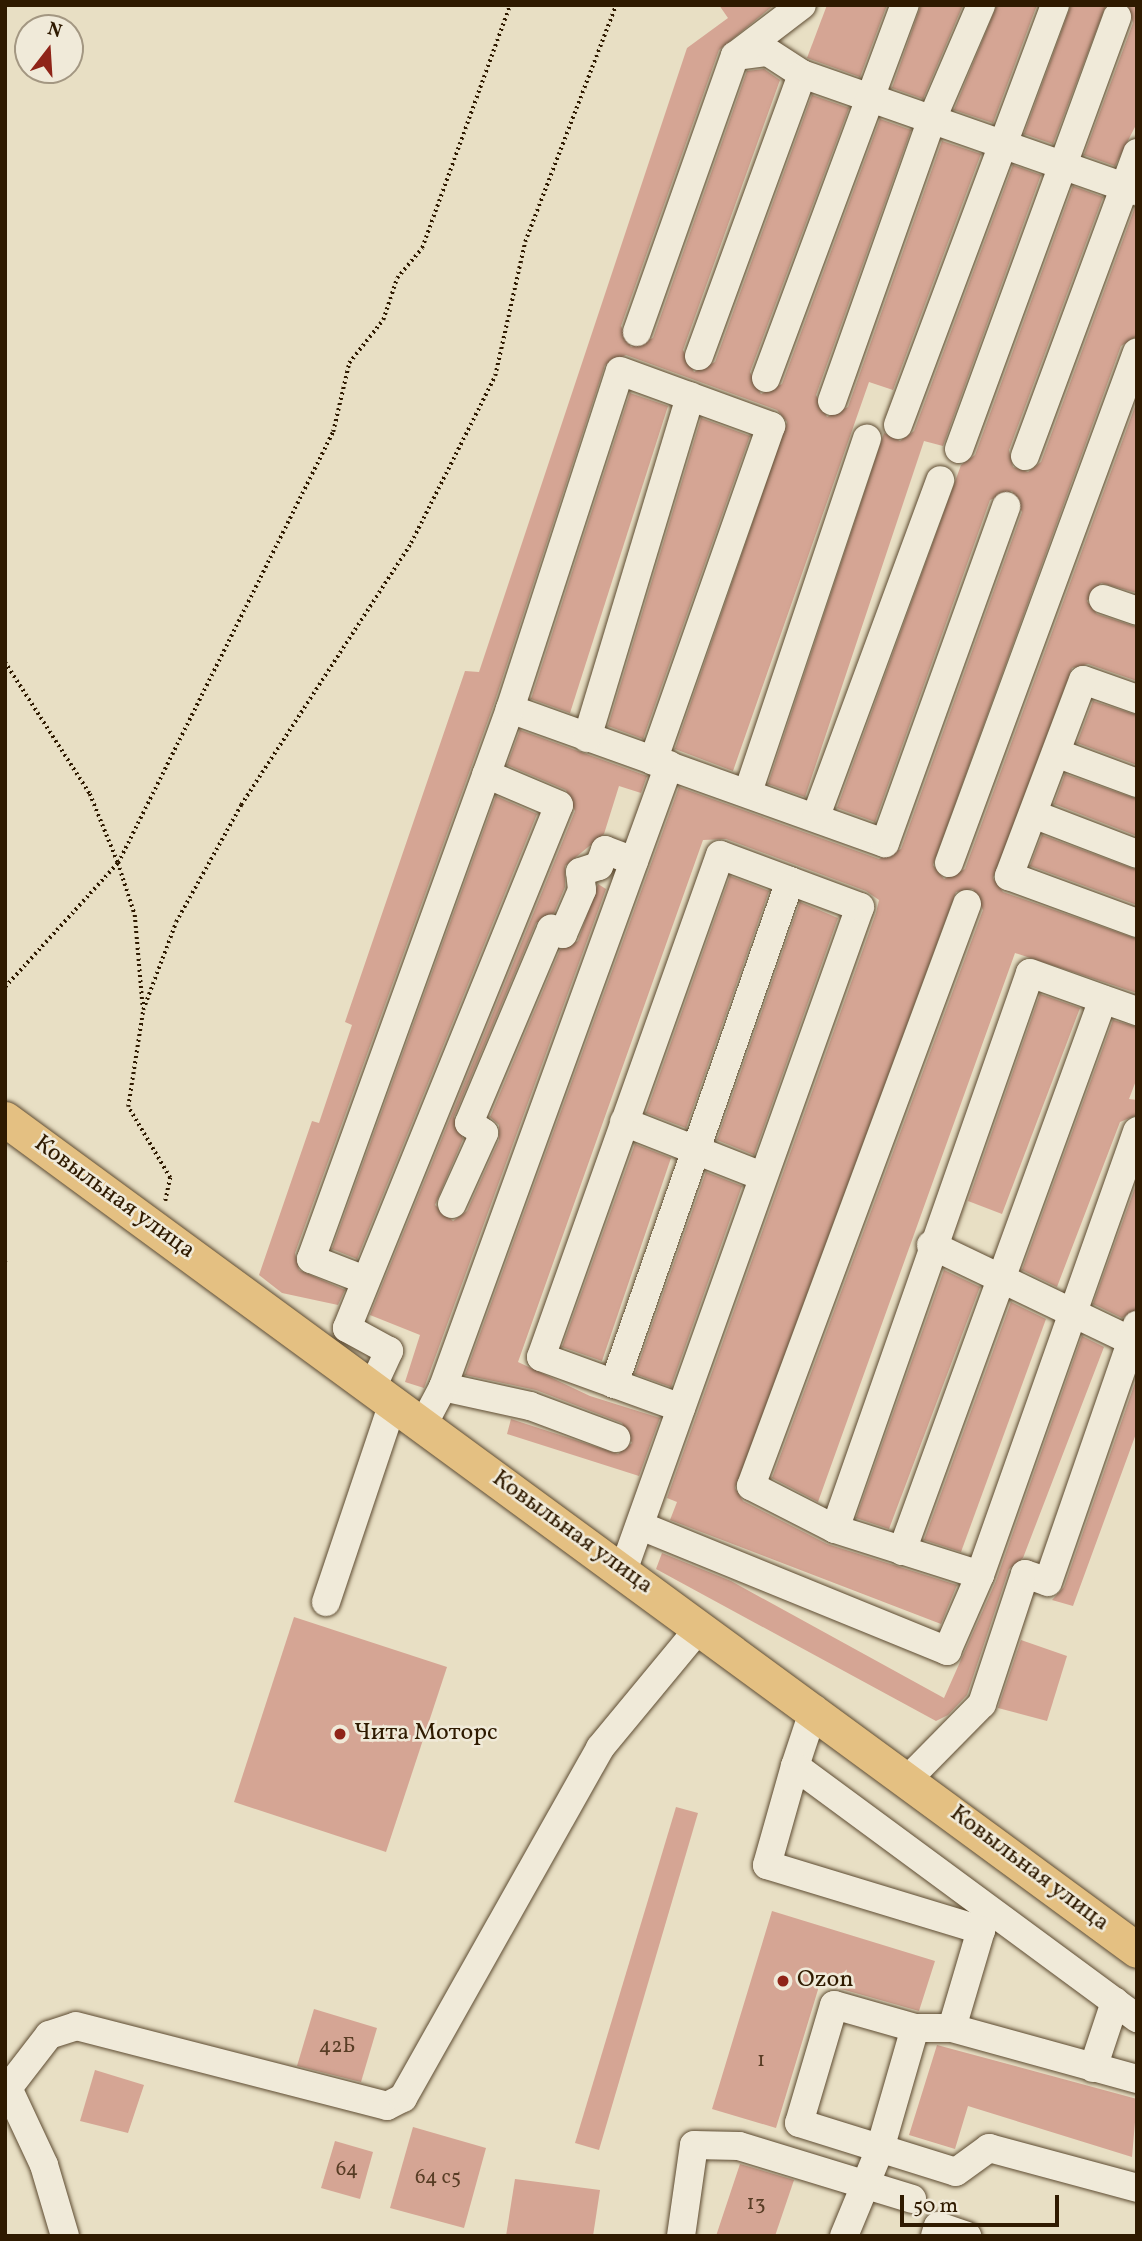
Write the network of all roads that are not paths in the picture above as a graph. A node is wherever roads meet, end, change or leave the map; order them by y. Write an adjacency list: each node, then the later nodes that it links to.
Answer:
1 (802, 5): 6 (street)
2 (905, 5): 8 (street)
3 (981, 5): 9 (street)
4 (1055, 5): 10 (street)
5 (1117, 17): 12 (street)
6 (735, 56): 7 (street); 14 (street)
7 (802, 74): 8 (street); 16 (street)
8 (865, 98): 9 (street); 17 (street)
9 (932, 119): 10 (street); 19 (street)
10 (1000, 142): 12 (street); 20 (street)
11 (1137, 153): 13 (street)
12 (1065, 161): 13 (street); 22 (street)
13 (1130, 188): 23 (street)
14 (637, 332)
15 (1137, 352): 40 (street)
16 (698, 356)
17 (766, 378)
18 (690, 396): 29 (street); 30 (street); 32 (street)
19 (832, 401)
20 (898, 425)
21 (867, 438): 35 (street)
22 (959, 449)
23 (1026, 456)
24 (940, 480): 37 (street)
25 (1006, 506): 37 (street)
26 (1103, 599): 27 (street)
27 (1137, 611)
28 (1137, 699): 31 (street)
29 (510, 709): 30 (street); 33 (street)
30 (587, 738): 32 (street)
31 (1056, 753): 34 (street); 36 (street)
32 (661, 763): 35 (street); 39 (street)
33 (486, 774): 54 (street); 54 (street)
34 (1137, 783)
35 (748, 792): 37 (street)
36 (1033, 814): 38 (street); 43 (street)
37 (816, 816)
38 (1137, 854)
39 (634, 861): 51 (street); 58 (street)
40 (949, 863)
41 (790, 881): 47 (street); 49 (street); 50 (street)
42 (967, 904): 64 (street)
43 (1137, 923)
44 (1103, 999): 45 (street); 52 (street); 53 (street)
45 (1137, 1011)
46 (5, 1119): 59 (main road, Ковыльная улица)
47 (625, 1122): 49 (street); 57 (street)
48 (1137, 1130): 55 (street)
49 (694, 1152): 50 (street); 57 (street)
50 (762, 1176): 60 (street)
51 (452, 1203)
52 (931, 1245): 53 (street); 64 (street)
53 (1002, 1277): 55 (street); 65 (street)
54 (365, 1280): 59 (street)
55 (1074, 1310): 56 (street); 67 (street)
56 (1134, 1333): 72 (street)
57 (614, 1384): 60 (street)
58 (443, 1387): 61 (street); 62 (street)
59 (382, 1395): 61 (main road, Ковыльная улица); 68 (street)
60 (681, 1408): 63 (street)
61 (423, 1425): 66 (main road, Ковыльная улица)
62 (616, 1438)
63 (641, 1526): 66 (street); 67 (street)
64 (835, 1529): 65 (street)
65 (902, 1551): 67 (street)
66 (623, 1571): 69 (main road, Ковыльная улица)
67 (980, 1575)
68 (326, 1601)
69 (701, 1627): 70 (main road, Ковыльная улица); 80 (street)
70 (814, 1709): 71 (street); 72 (main road, Ковыльная улица)
71 (795, 1766): 73 (street); 73 (street)
72 (908, 1779): 74 (main road, Ковыльная улица)
73 (986, 1923): 75 (street); 77 (street)
74 (1137, 1950)
75 (1126, 2010): 78 (street)
76 (915, 2028): 77 (street); 81 (street); 81 (street)
77 (951, 2028): 78 (street)
78 (1093, 2068): 79 (street)
79 (1137, 2079)
80 (7, 2090): 85 (street)
81 (880, 2149): 82 (street); 83 (street)
82 (868, 2184): 84 (street); 86 (street); 87 (street)
83 (1137, 2188)
84 (912, 2199)
85 (65, 2236)
86 (681, 2236)
87 (844, 2236)
88 (935, 2236): 89 (street)
89 (967, 2236)

